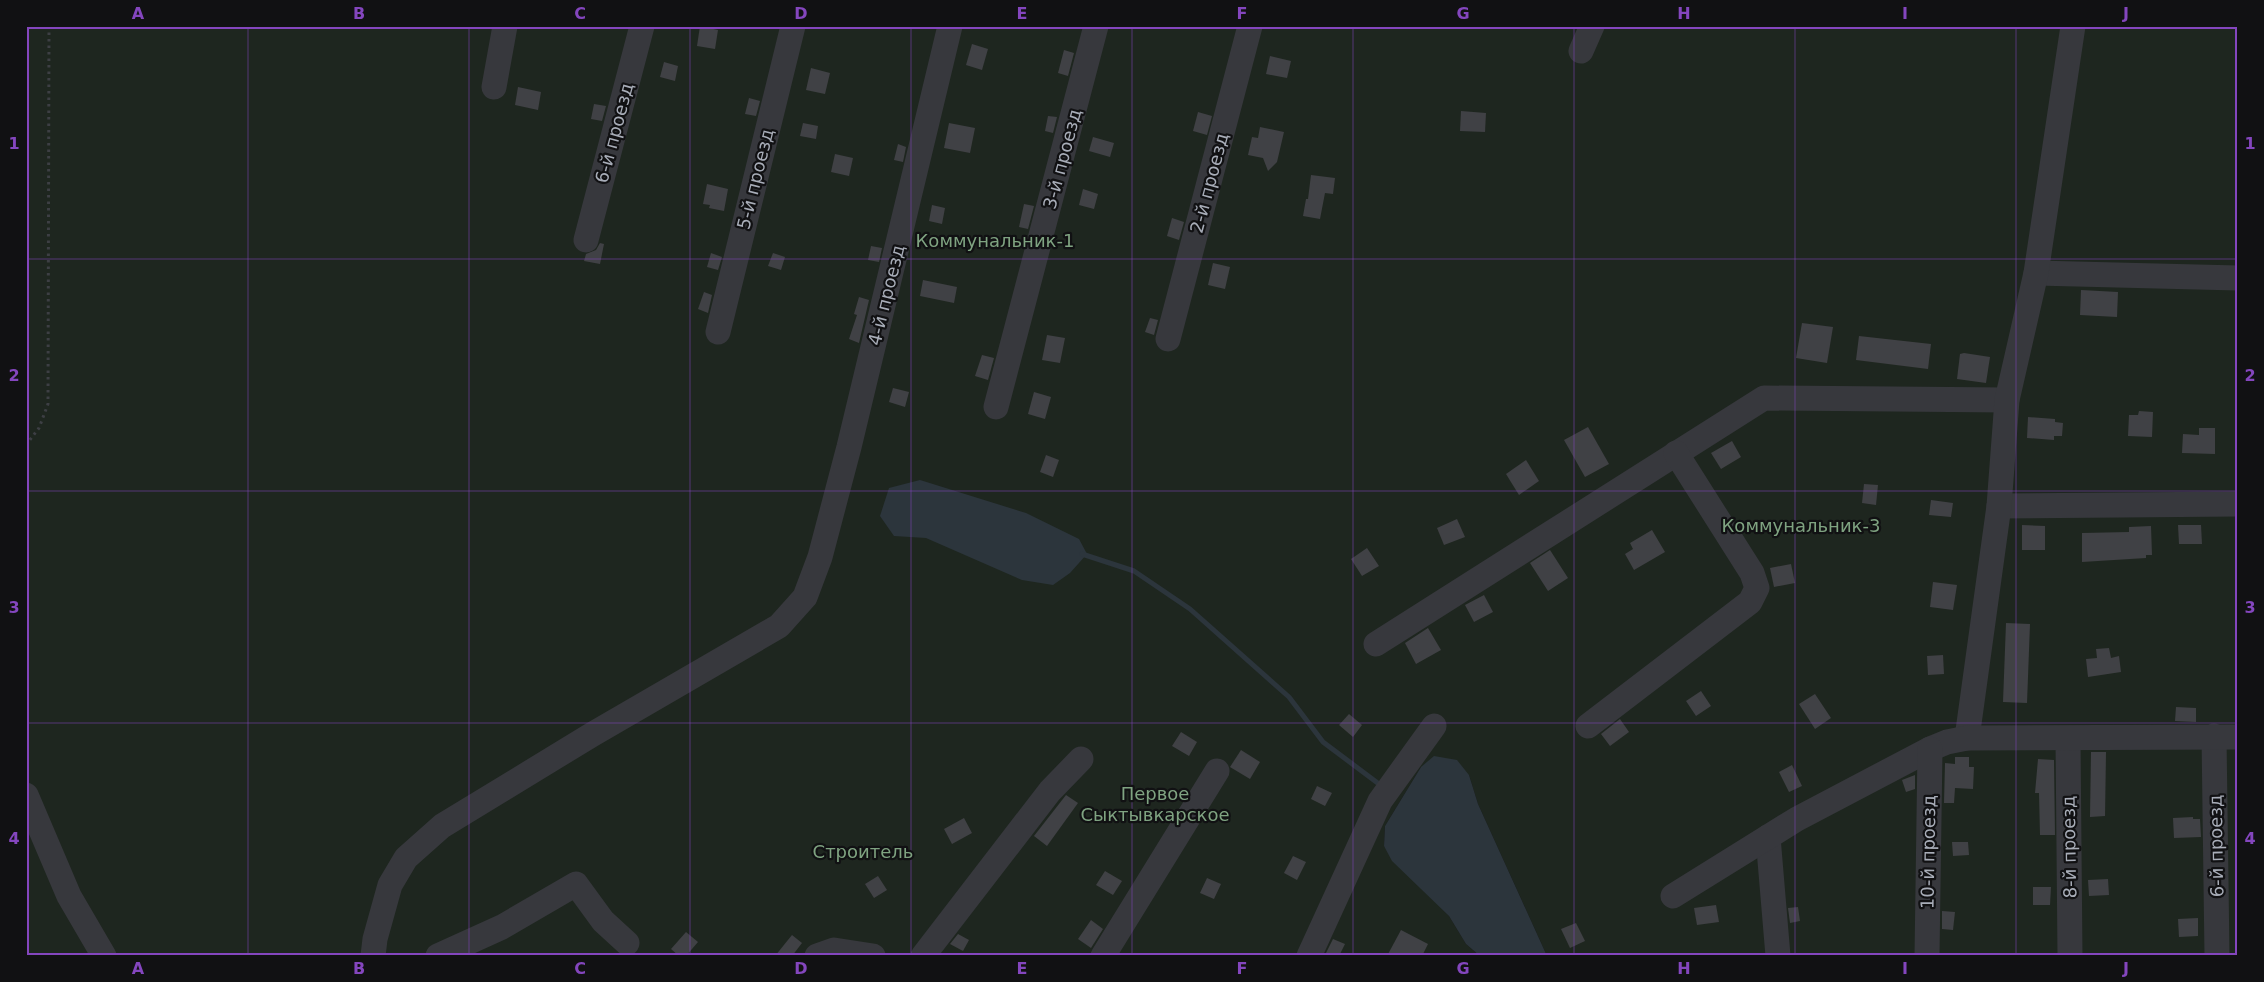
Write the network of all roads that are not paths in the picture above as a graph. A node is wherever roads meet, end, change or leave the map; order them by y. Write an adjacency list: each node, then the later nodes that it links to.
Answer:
1 (505, 26): 10 (street)
2 (642, 26): 11 (street, 6-й проезд)
3 (793, 26): 14 (street, 5-й проезд)
4 (950, 26): 35 (street, 4-й проезд)
5 (1096, 26): 17 (street, 3-й проезд)
6 (1250, 26): 15 (street, 2-й проезд)
7 (1592, 26): 9 (street)
8 (2073, 26): 12 (street)
9 (1581, 51)
10 (494, 88)
11 (586, 240)
12 (2036, 272): 13 (street); 16 (street)
13 (2238, 278)
14 (718, 332)
15 (1168, 339)
16 (2007, 400): 18 (street); 20 (street)
17 (996, 407)
18 (1676, 454): 21 (street); 23 (street)
19 (2238, 504): 20 (street)
20 (1998, 506): 25 (street)
21 (1376, 644)
22 (1434, 726): 41 (street)
23 (1588, 726)
24 (2226, 736): 26 (street); 45 (street, 6-й проезд)
25 (1968, 738): 26 (street); 27 (street)
26 (2068, 739): 44 (street, 8-й проезд)
27 (1930, 749): 31 (street); 43 (street, 10-й проезд)
28 (1081, 759): 39 (street)
29 (1217, 771): 40 (street)
30 (26, 795): 34 (street)
31 (1768, 837): 32 (street); 42 (street)
32 (1672, 896)
33 (627, 943): 36 (street)
34 (104, 956)
35 (373, 956)
36 (438, 956)
37 (817, 956): 38 (street)
38 (874, 956)
39 (922, 956)
40 (1103, 956)
41 (1309, 956)
42 (1778, 956)
43 (1926, 956)
44 (2070, 956)
45 (2217, 956)

